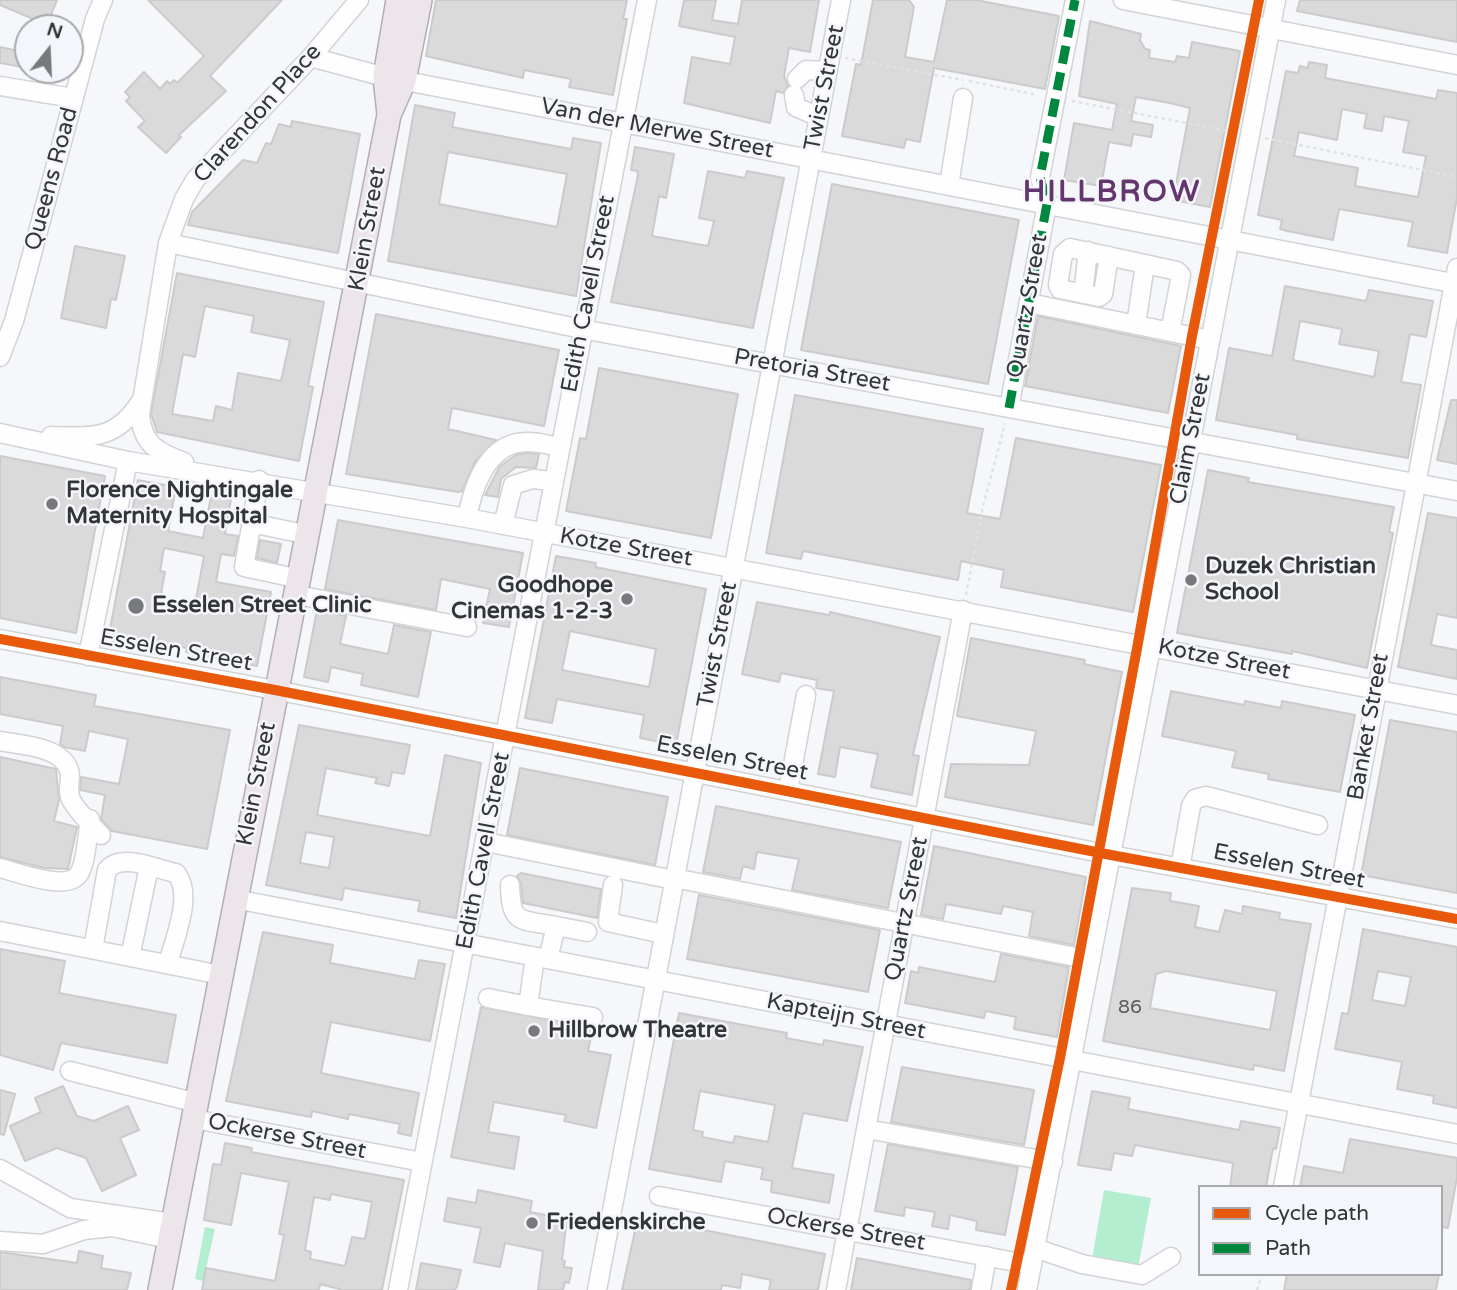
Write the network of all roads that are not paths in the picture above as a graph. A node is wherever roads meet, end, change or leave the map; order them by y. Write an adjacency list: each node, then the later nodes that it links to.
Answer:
1 (103, 0): 16 (street, Queens Road)
2 (359, 0): 11 (street, Clarendon Place)
3 (398, 0): 14 (main road, Klein Street)
4 (421, 0): 14 (main road)
5 (647, 0): 19 (street, Edith Cavell Street)
6 (841, 0): 12 (street, Twist Street)
7 (1074, 0): 22 (street)
8 (1123, 0): 10 (street)
9 (1276, 0): 10 (street, Claim Street)
10 (1270, 28): 13 (street); 23 (street, Claim Street)
11 (311, 57): 14 (street, Van der Merwe Street); 24 (street, Clarendon Place)
12 (829, 63): 18 (street, Twist Street); 18 (street)
13 (1457, 65)
14 (394, 79): 19 (street, Van der Merwe Street); 29 (main road, Klein Street)
15 (0, 86): 16 (street)
16 (73, 98): 36 (street, Queens Road)
17 (963, 98): 21 (street)
18 (819, 117): 20 (street, Twist Street)
19 (623, 122): 20 (street, Van der Merwe Street); 33 (street, Edith Cavell Street)
20 (811, 159): 21 (street, Van der Merwe Street); 37 (street, Twist Street)
21 (949, 185): 22 (street, Van der Merwe Street)
22 (1047, 204): 23 (street, Van der Merwe Street); 31 (street, Quartz Street)
23 (1229, 237): 28 (street, Van der Merwe Street); 35 (street, Claim Street)
24 (168, 243): 29 (street, Pretoria Street); 38 (street, Clarendon Place)
25 (1088, 251): 26 (street); 30 (street); 30 (street)
26 (1109, 256): 27 (street); 30 (street)
27 (1145, 264): 32 (street); 34 (street)
28 (1456, 278): 48 (street, Banket Street)
29 (358, 284): 33 (street, Pretoria Street); 50 (main road, Klein Street)
30 (1083, 294)
31 (1028, 303): 32 (street); 39 (street, Quartz Street)
32 (1136, 325): 34 (street)
33 (582, 329): 37 (street, Pretoria Street); 42 (street, Edith Cavell Street)
34 (1170, 332): 35 (street)
35 (1210, 340): 41 (street, Claim Street)
36 (0, 357)
37 (772, 364): 39 (street, Pretoria Street); 57 (street, Twist Street)
38 (141, 401): 40 (street); 45 (street, Clarendon Place)
39 (1009, 408): 41 (street, Pretoria Street)
40 (5, 434): 43 (street, Kotze Street)
41 (1191, 442): 48 (street, Pretoria Street); 62 (street, Claim Street)
42 (559, 447): 44 (street); 47 (street, Edith Cavell Street)
43 (128, 461): 45 (street, Kotze Street); 63 (street)
44 (484, 469): 49 (street); 52 (street)
45 (214, 473): 46 (street, Kotze Street)
46 (259, 480): 50 (street, Kotze Street); 53 (street)
47 (552, 481): 49 (street); 55 (street, Edith Cavell Street)
48 (1414, 483): 51 (street, Pretoria Street); 65 (street, Banket Street)
49 (513, 485): 54 (street)
50 (318, 491): 52 (street, Kotze Street); 56 (main road, Klein Street)
51 (1457, 491)
52 (467, 518): 54 (street, Kotze Street)
53 (251, 523): 56 (street); 58 (street)
54 (503, 525): 55 (street, Kotze Street)
55 (542, 532): 57 (street, Kotze Street); 68 (street, Edith Cavell Street)
56 (309, 535): 58 (main road, Klein Street)
57 (733, 567): 59 (street, Kotze Street); 70 (street, Twist Street)
58 (299, 587): 60 (street); 64 (main road, Klein Street)
59 (963, 610): 62 (street, Kotze Street); 72 (street, Quartz Street)
60 (467, 627)
61 (0, 639): 63 (street, Esselen Street)
62 (1152, 646): 65 (street, Kotze Street); 77 (street, Claim Street)
63 (88, 656): 64 (street, Esselen Street)
64 (275, 690): 68 (street, Esselen Street); 85 (main road, Klein Street)
65 (1375, 690): 67 (street, Kotze Street); 84 (street, Banket Street)
66 (806, 695): 71 (street)
67 (1457, 705)
68 (506, 735): 70 (street, Esselen Street); 76 (street, Edith Cavell Street)
69 (0, 741): 73 (street)
70 (693, 773): 71 (street, Esselen Street); 81 (street, Twist Street)
71 (788, 792): 72 (street, Esselen Street)
72 (924, 818): 77 (street, Esselen Street); 87 (street, Quartz Street)
73 (90, 819): 75 (street); 78 (street)
74 (1318, 825): 80 (street)
75 (101, 835)
76 (486, 842): 81 (street); 92 (street, Edith Cavell Street)
77 (1111, 855): 80 (street, Esselen Street); 96 (street, Claim Street)
78 (0, 867)
79 (149, 867): 93 (street); 94 (street); 97 (street)
80 (1180, 867): 84 (street, Esselen Street)
81 (674, 879): 87 (street); 91 (street, Twist Street)
82 (613, 884): 91 (street)
83 (509, 885): 88 (street)
84 (1338, 898): 86 (street, Esselen Street); 106 (street, Banket Street)
85 (235, 899): 92 (street, Kapteijn Street); 98 (main road, Klein Street)
86 (1457, 919)
87 (905, 922): 96 (street); 103 (street, Quartz Street)
88 (556, 926): 90 (street); 95 (street)
89 (0, 931): 93 (street)
90 (587, 932)
91 (663, 934): 99 (street, Twist Street)
92 (466, 943): 95 (street, Kapteijn Street); 110 (street, Edith Cavell Street)
93 (93, 949): 94 (street)
94 (130, 957): 97 (street)
95 (542, 958): 99 (street, Kapteijn Street); 101 (street)
96 (1091, 960): 104 (street, Claim Street)
97 (168, 964): 98 (street)
98 (221, 975): 107 (main road, Klein Street)
99 (655, 981): 103 (street, Kapteijn Street); 125 (street, Twist Street)
100 (488, 998): 101 (street)
101 (528, 1006): 102 (street)
102 (593, 1017)
103 (885, 1024): 104 (street, Kapteijn Street); 108 (street, Quartz Street)
104 (1072, 1060): 106 (street, Kapteijn Street); 111 (street, Claim Street)
105 (70, 1071): 107 (street, Ockerse Street)
106 (1299, 1102): 109 (street, Kapteijn Street); 113 (street, Banket Street)
107 (195, 1111): 110 (street, Ockerse Street); 117 (main road, Klein Street)
108 (866, 1129): 111 (street); 116 (street, Quartz Street)
109 (1457, 1134)
110 (422, 1162): 124 (street, Edith Cavell Street)
111 (1053, 1162): 121 (street, Claim Street)
112 (0, 1169): 115 (street)
113 (1283, 1185)
114 (659, 1196): 116 (street, Ockerse Street)
115 (70, 1208): 117 (street); 118 (street)
116 (847, 1230): 120 (street, Ockerse Street); 126 (street, Quartz Street)
117 (171, 1231): 118 (street); 123 (main road, Klein Street)
118 (64, 1238): 119 (street)
119 (0, 1241)
120 (988, 1256): 121 (street, Ockerse Street); 127 (street)
121 (1034, 1256): 122 (street, Ockerse Street); 128 (street, Claim Street)
122 (1171, 1257)
123 (160, 1290)
124 (398, 1290)
125 (597, 1290)
126 (836, 1290)
127 (981, 1290)
128 (1027, 1290)

